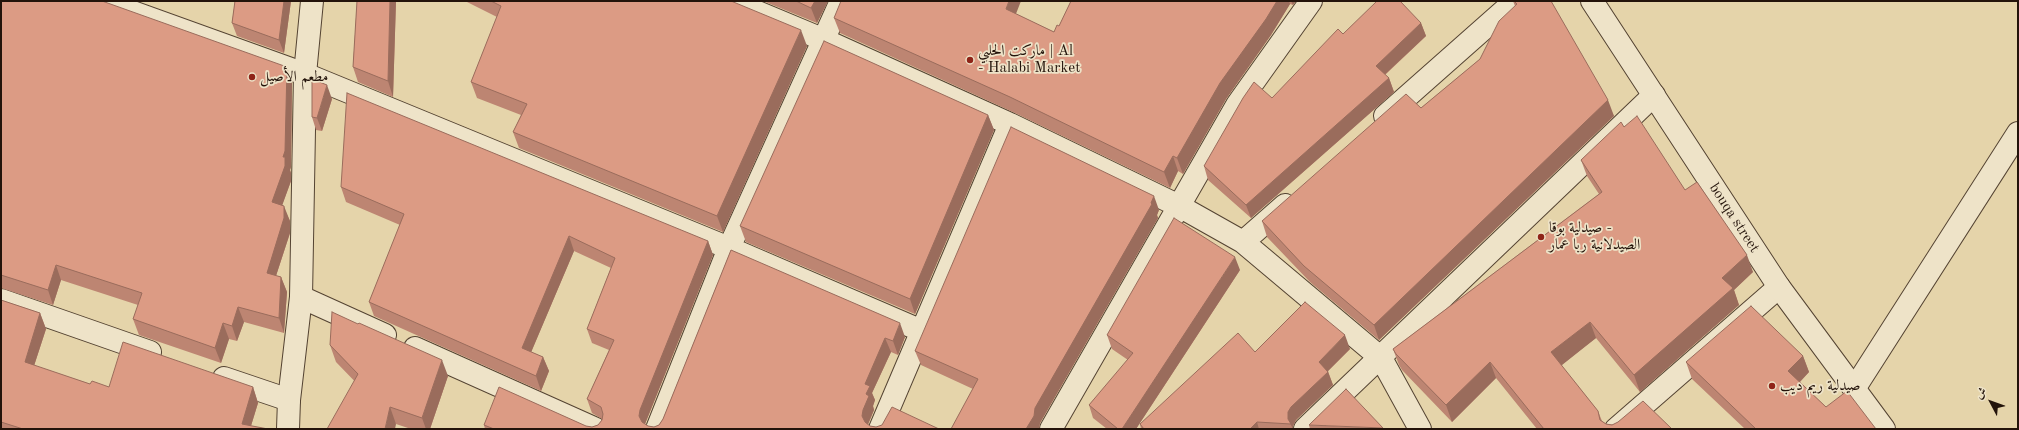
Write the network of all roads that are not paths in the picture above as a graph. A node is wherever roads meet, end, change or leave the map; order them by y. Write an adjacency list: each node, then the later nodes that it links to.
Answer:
1 (102, 1): 9 (street)
2 (312, 1): 9 (street)
3 (731, 1): 8 (street)
4 (841, 1): 8 (street)
5 (1312, 1): 15 (street)
6 (1515, 1): 12 (street)
7 (1592, 1): 10 (street, bouqa street)
8 (822, 39): 11 (street); 17 (street)
9 (305, 74): 17 (street); 19 (street)
10 (1654, 95): 18 (street, bouqa street); 22 (street)
11 (1010, 124): 15 (street); 21 (street)
12 (1373, 127)
13 (2018, 133): 25 (street)
14 (1302, 190): 16 (street)
15 (1179, 206): 16 (street); 31 (street)
16 (1243, 242): 22 (street)
17 (729, 248): 21 (street); 29 (street)
18 (1779, 287): 25 (street, bouqa street); 34 (street)
19 (301, 297): 26 (street); 28 (street)
20 (1, 300): 23 (street)
21 (922, 331): 30 (street)
22 (1381, 358): 32 (street); 33 (street)
23 (171, 359)
24 (208, 372): 26 (street)
25 (1854, 388): 35 (street, bouqa street)
26 (289, 400): 27 (street)
27 (288, 429)
28 (596, 429)
29 (657, 429)
30 (880, 429)
31 (1051, 429)
32 (1305, 429)
33 (1420, 429)
34 (1616, 429)
35 (1884, 429)

